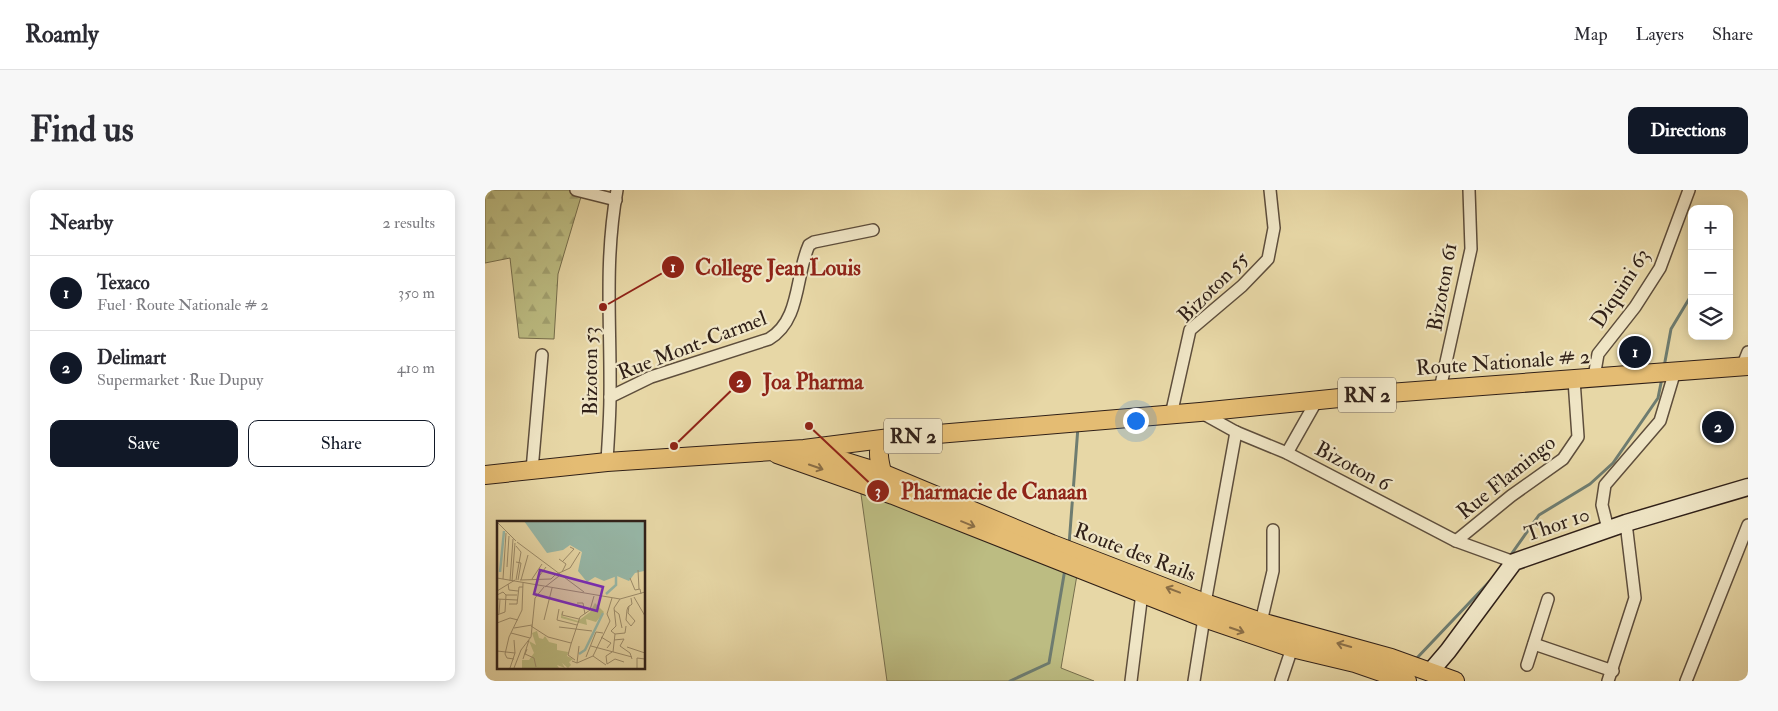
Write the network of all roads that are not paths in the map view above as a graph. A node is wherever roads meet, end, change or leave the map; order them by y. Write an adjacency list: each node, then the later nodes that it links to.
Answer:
1 (576, 190): 5 (street)
2 (1270, 190): 16 (street, Bizoton 55)
3 (1469, 190): 12 (street, Bizoton 61)
4 (1689, 190): 10 (street, Diquini 63)
5 (616, 195): 13 (street, Bizoton 53)
6 (873, 230): 13 (street, Rue Mont-Carmel)
7 (542, 355): 23 (street)
8 (1746, 361): 9 (main road, Route Nationale # 2 / RN 2)
9 (1675, 371): 10 (main road, Route Nationale # 2 / RN 2); 29 (street)
10 (1594, 377): 11 (main road, Route Nationale # 2 / RN 2)
11 (1574, 380): 12 (main road, Route Nationale # 2 / RN 2); 31 (street, Rue Flamingo)
12 (1440, 389): 14 (main road, Route Nationale # 2 / RN 2)
13 (610, 397): 22 (street, Bizoton 53)
14 (1317, 400): 15 (main road, Route Nationale # 2 / RN 2); 21 (street)
15 (1200, 412): 16 (main road, Route Nationale # 2 / RN 2); 17 (street, Bizoton 6)
16 (1171, 415): 18 (main road, Route Nationale # 2 / RN 2)
17 (1236, 432): 21 (street, Bizoton 6); 37 (street)
18 (890, 438): 19 (main road, Route Nationale # 2 / RN 2); 24 (main road)
19 (804, 449): 20 (main road, Route Nationale # 2 / RN 2); 24 (main road, Route des Rails)
20 (770, 451): 22 (main road, Route Nationale # 2 / RN 2); 32 (main road, Route des Rails, one-way to 32)
21 (1287, 453): 31 (street, Bizoton 6)
22 (607, 462): 23 (main road, Route Nationale # 2 / RN 2)
23 (532, 470): 25 (main road, Route Nationale # 2 / RN 2)
24 (882, 472): 32 (main road, Route des Rails)
25 (485, 475)
26 (1748, 487): 27 (street, Thor 10)
27 (1626, 523): 29 (street, Thor 10); 44 (street)
28 (1748, 525): 50 (street)
29 (1608, 529): 34 (street, Thor 10)
30 (1273, 530): 38 (street)
31 (1456, 541): 34 (street, Bizoton 6)
32 (1051, 551): 33 (main road, Route des Rails)
33 (1078, 561): 35 (main road, Route des Rails); 37 (main road, Route des Rails, one-way to 33)
34 (1513, 562): 43 (street, Thor 10)
35 (1142, 593): 37 (main road, Route des Rails); 45 (street)
36 (1548, 599): 39 (street)
37 (1205, 610): 38 (main road, Route des Rails); 40 (main road, Route des Rails, one-way to 40); 46 (street)
38 (1261, 622): 42 (main road, Route des Rails, one-way to 38)
39 (1534, 644): 41 (street); 44 (street)
40 (1292, 648): 42 (main road, Route des Rails); 47 (street)
41 (1527, 665)
42 (1388, 666): 43 (main road, Route des Rails); 48 (main road, Route des Rails)
43 (1426, 671): 49 (main road, Route des Rails)
44 (1611, 676)
45 (1131, 681)
46 (1194, 681)
47 (1281, 681)
48 (1407, 681)
49 (1455, 681)
50 (1687, 681)

